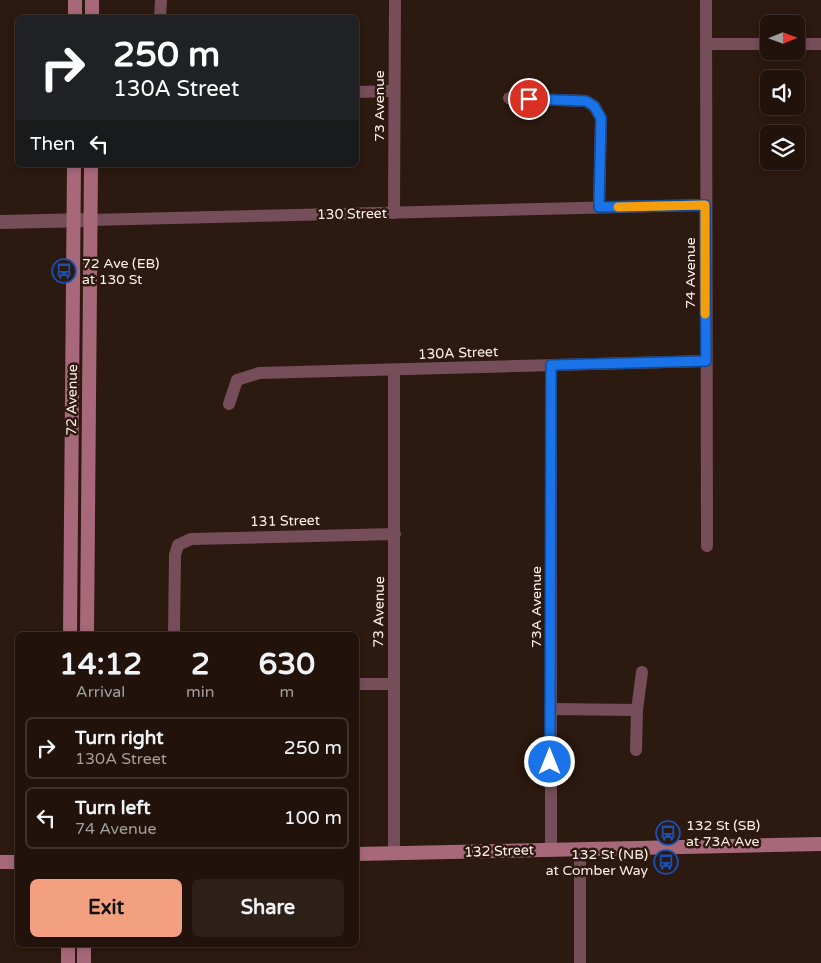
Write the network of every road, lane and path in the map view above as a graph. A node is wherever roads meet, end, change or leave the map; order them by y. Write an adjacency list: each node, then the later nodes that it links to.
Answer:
1 (75, 0): 6 (main road)
2 (92, 0): 7 (main road)
3 (161, 0): 8 (street)
4 (395, 0): 13 (street, 73 Avenue)
5 (706, 0): 9 (street, 74 Avenue)
6 (75, 15)
7 (92, 15)
8 (160, 15)
9 (706, 44): 10 (street); 18 (street, 74 Avenue)
10 (760, 44)
11 (805, 44): 12 (street)
12 (821, 44)
13 (393, 91): 14 (street); 20 (street, 73 Avenue)
14 (359, 92)
15 (509, 98): 19 (street)
16 (74, 167): 21 (main road, 72 Avenue)
17 (90, 167): 22 (main road, 72 Avenue)
18 (705, 205): 19 (street, 130 Street); 24 (street, 74 Avenue)
19 (599, 207): 20 (street, 130 Street)
20 (394, 213): 22 (street, 130 Street)
21 (74, 220): 22 (street, 130 Street); 23 (street, 130 Street); 30 (main road, 72 Avenue)
22 (90, 220): 31 (main road, 72 Avenue)
23 (0, 222)
24 (706, 361): 25 (street, 130A Street); 29 (street, 74 Avenue)
25 (551, 365): 26 (street, 130A Street); 36 (street, 73A Avenue)
26 (394, 370): 27 (street, 130A Street); 28 (street, 73 Avenue)
27 (229, 404)
28 (395, 534): 32 (street, 131 Street); 35 (street, 73 Avenue)
29 (706, 546)
30 (70, 632)
31 (87, 632)
32 (174, 632)
33 (642, 672): 37 (street)
34 (359, 684): 35 (street)
35 (394, 684): 42 (street, 73 Avenue)
36 (550, 710): 37 (street); 41 (street, 73A Avenue)
37 (637, 710): 38 (street)
38 (636, 750)
39 (821, 844): 40 (main road, 132 Street)
40 (580, 849): 41 (main road, 132 Street); 50 (street)
41 (551, 850): 42 (main road, 132 Street)
42 (394, 853): 43 (main road, 132 Street)
43 (359, 854)
44 (0, 862): 45 (main road)
45 (15, 862)
46 (68, 947): 48 (main road)
47 (84, 947): 49 (main road)
48 (68, 963)
49 (84, 963)
50 (580, 963)

